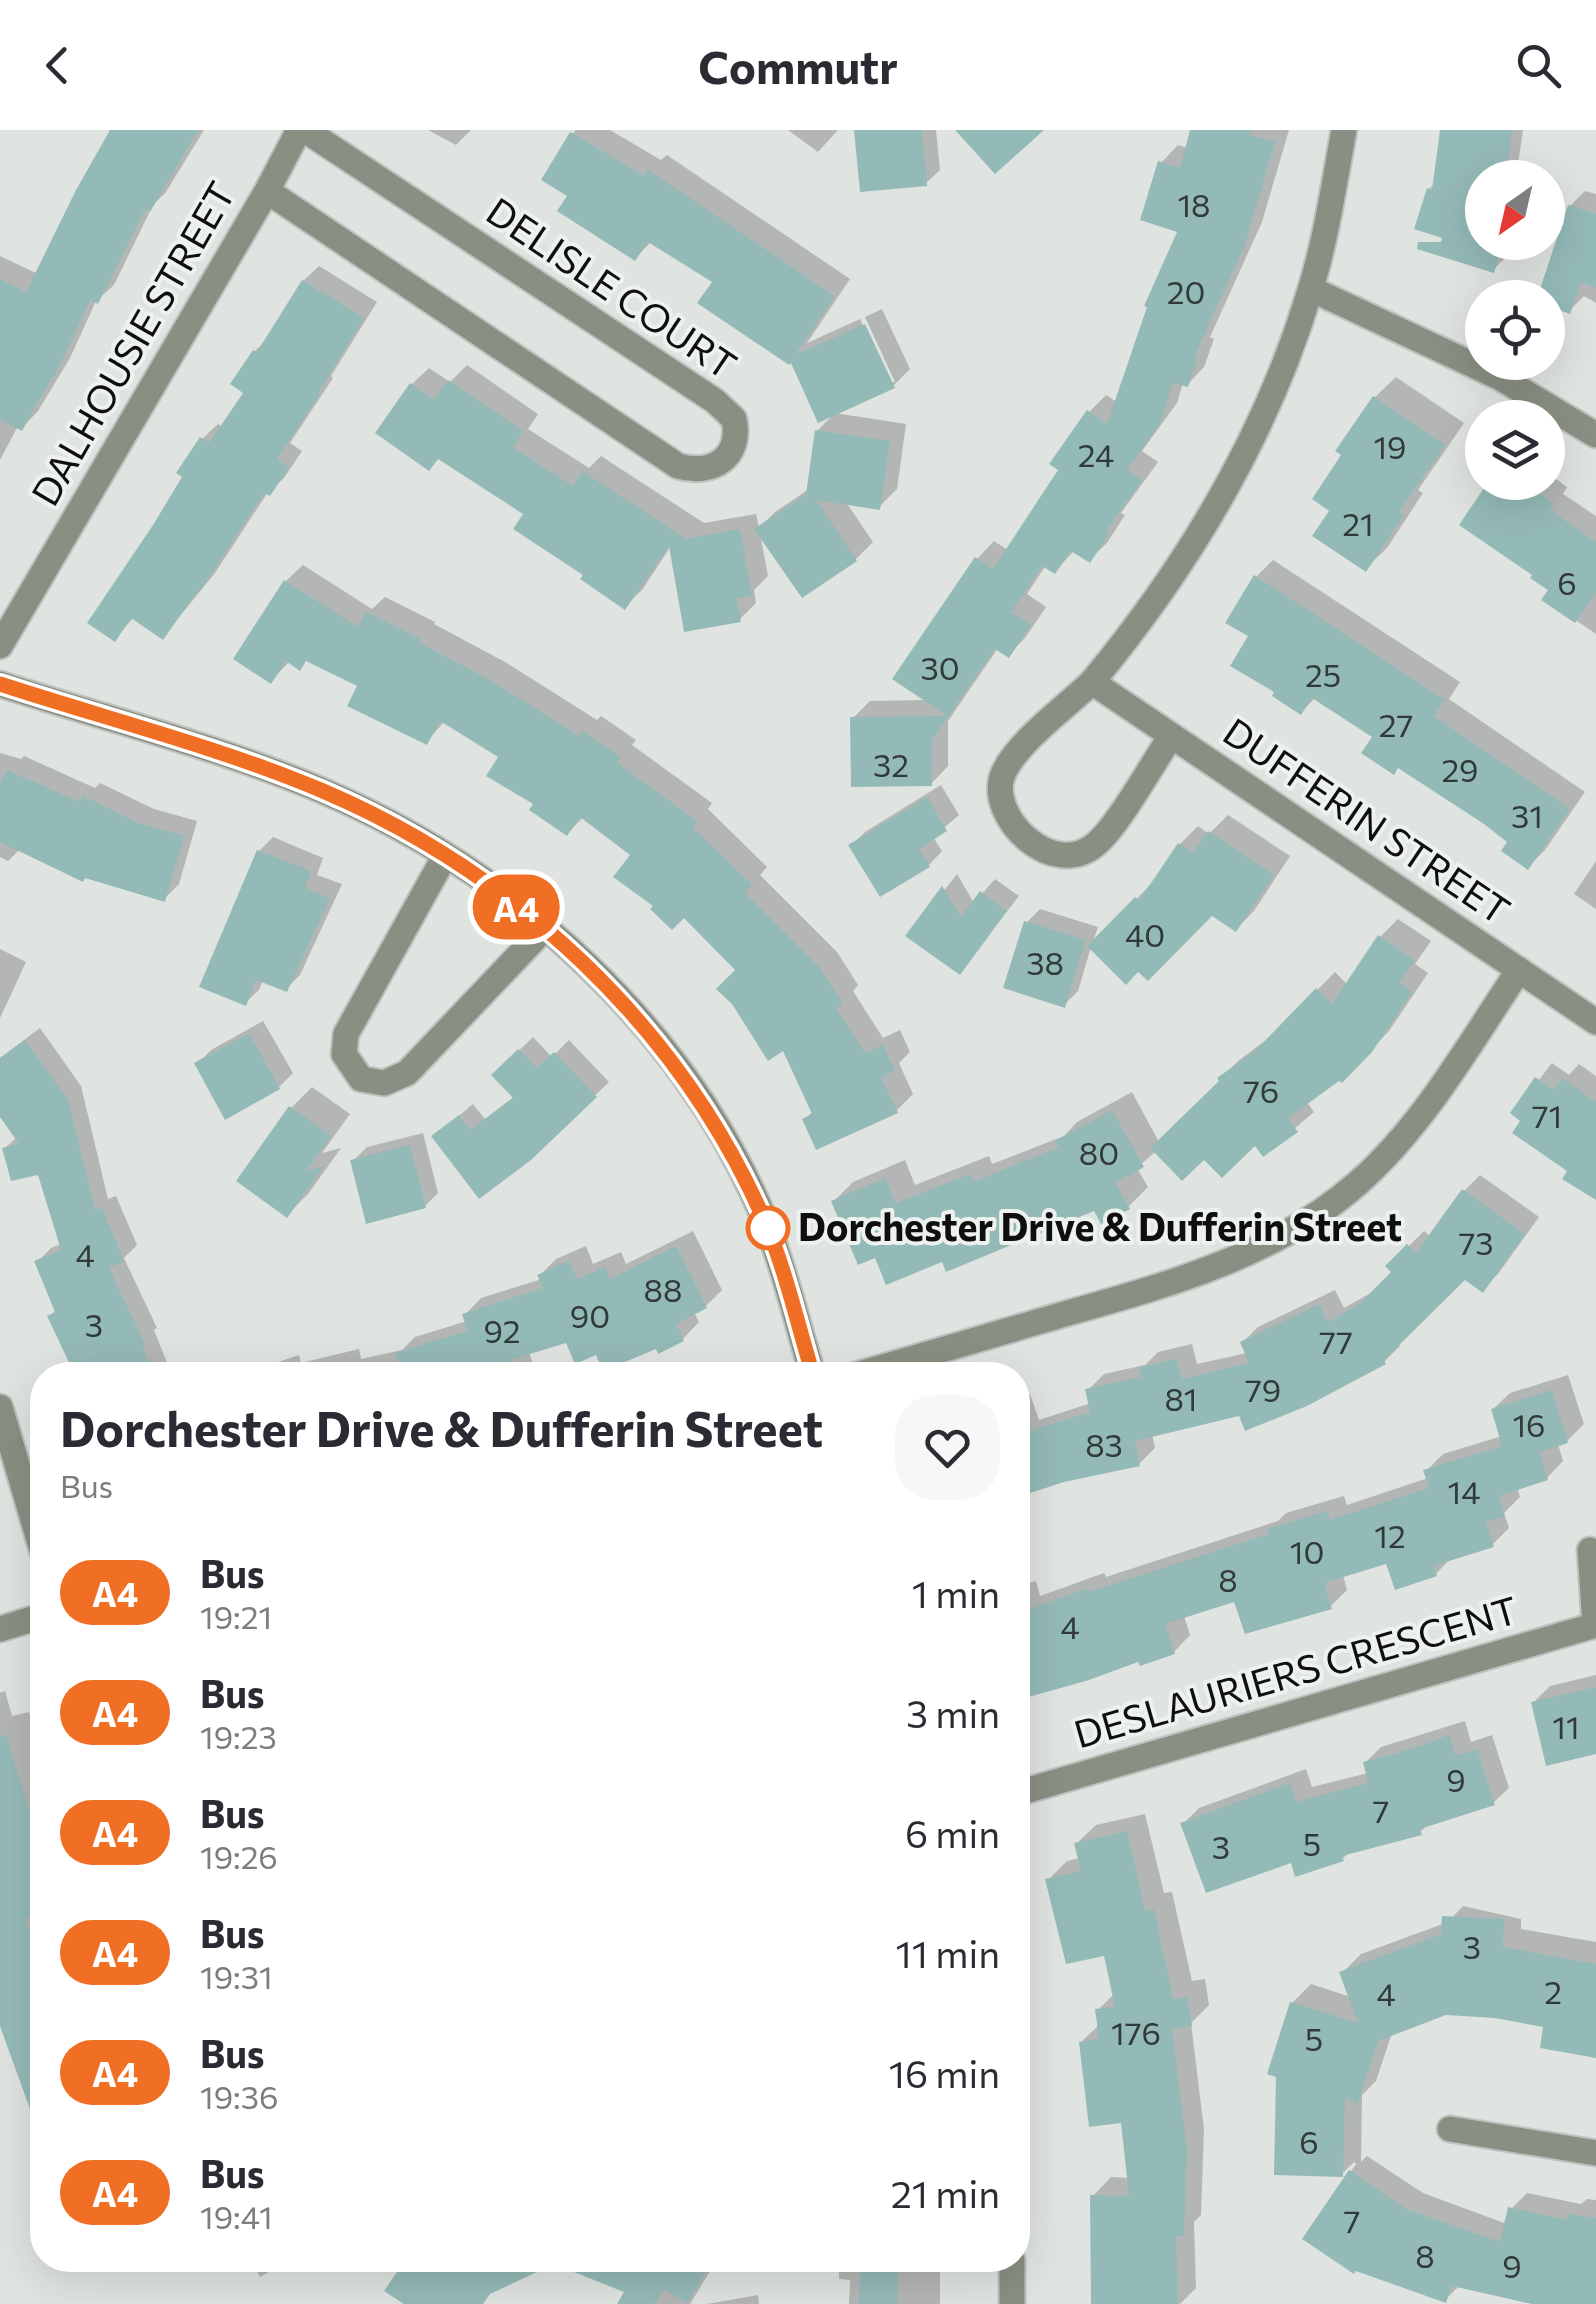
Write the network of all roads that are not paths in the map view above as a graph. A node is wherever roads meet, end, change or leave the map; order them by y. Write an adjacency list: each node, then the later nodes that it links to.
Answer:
1 (302, 130): 3 (street, DALHOUSIE STREET); 3 (street, DELISLE COURT)
2 (1344, 130): 4 (street, DUFFERIN STREET)
3 (267, 192): 6 (street, DALHOUSIE STREET)
4 (1311, 289): 5 (street); 7 (street, DUFFERIN STREET)
5 (1596, 434)
6 (0, 646)
7 (1092, 682): 9 (street, DUFFERIN STREET); 9 (street, DUFFERIN STREET)
8 (0, 684): 10 (street)
9 (1171, 736): 12 (street, DUFFERIN STREET)
10 (445, 856): 11 (street); 11 (street)
11 (544, 929): 14 (street)
12 (1518, 970): 13 (street, DUFFERIN STREET); 15 (street, DUFFERIN STREET)
13 (1596, 1022)
14 (808, 1362)
15 (901, 1362)
16 (0, 1407): 17 (street)
17 (30, 1509)
18 (1590, 1550): 20 (street, DESLAURIERS CRESCENT)
19 (30, 1620): 21 (street)
20 (1596, 1625): 22 (street, DESLAURIERS CRESCENT)
21 (0, 1629)
22 (1030, 1790)
23 (1450, 2129): 24 (street)
24 (1596, 2153)
25 (1012, 2272): 26 (street)
26 (1012, 2304)

